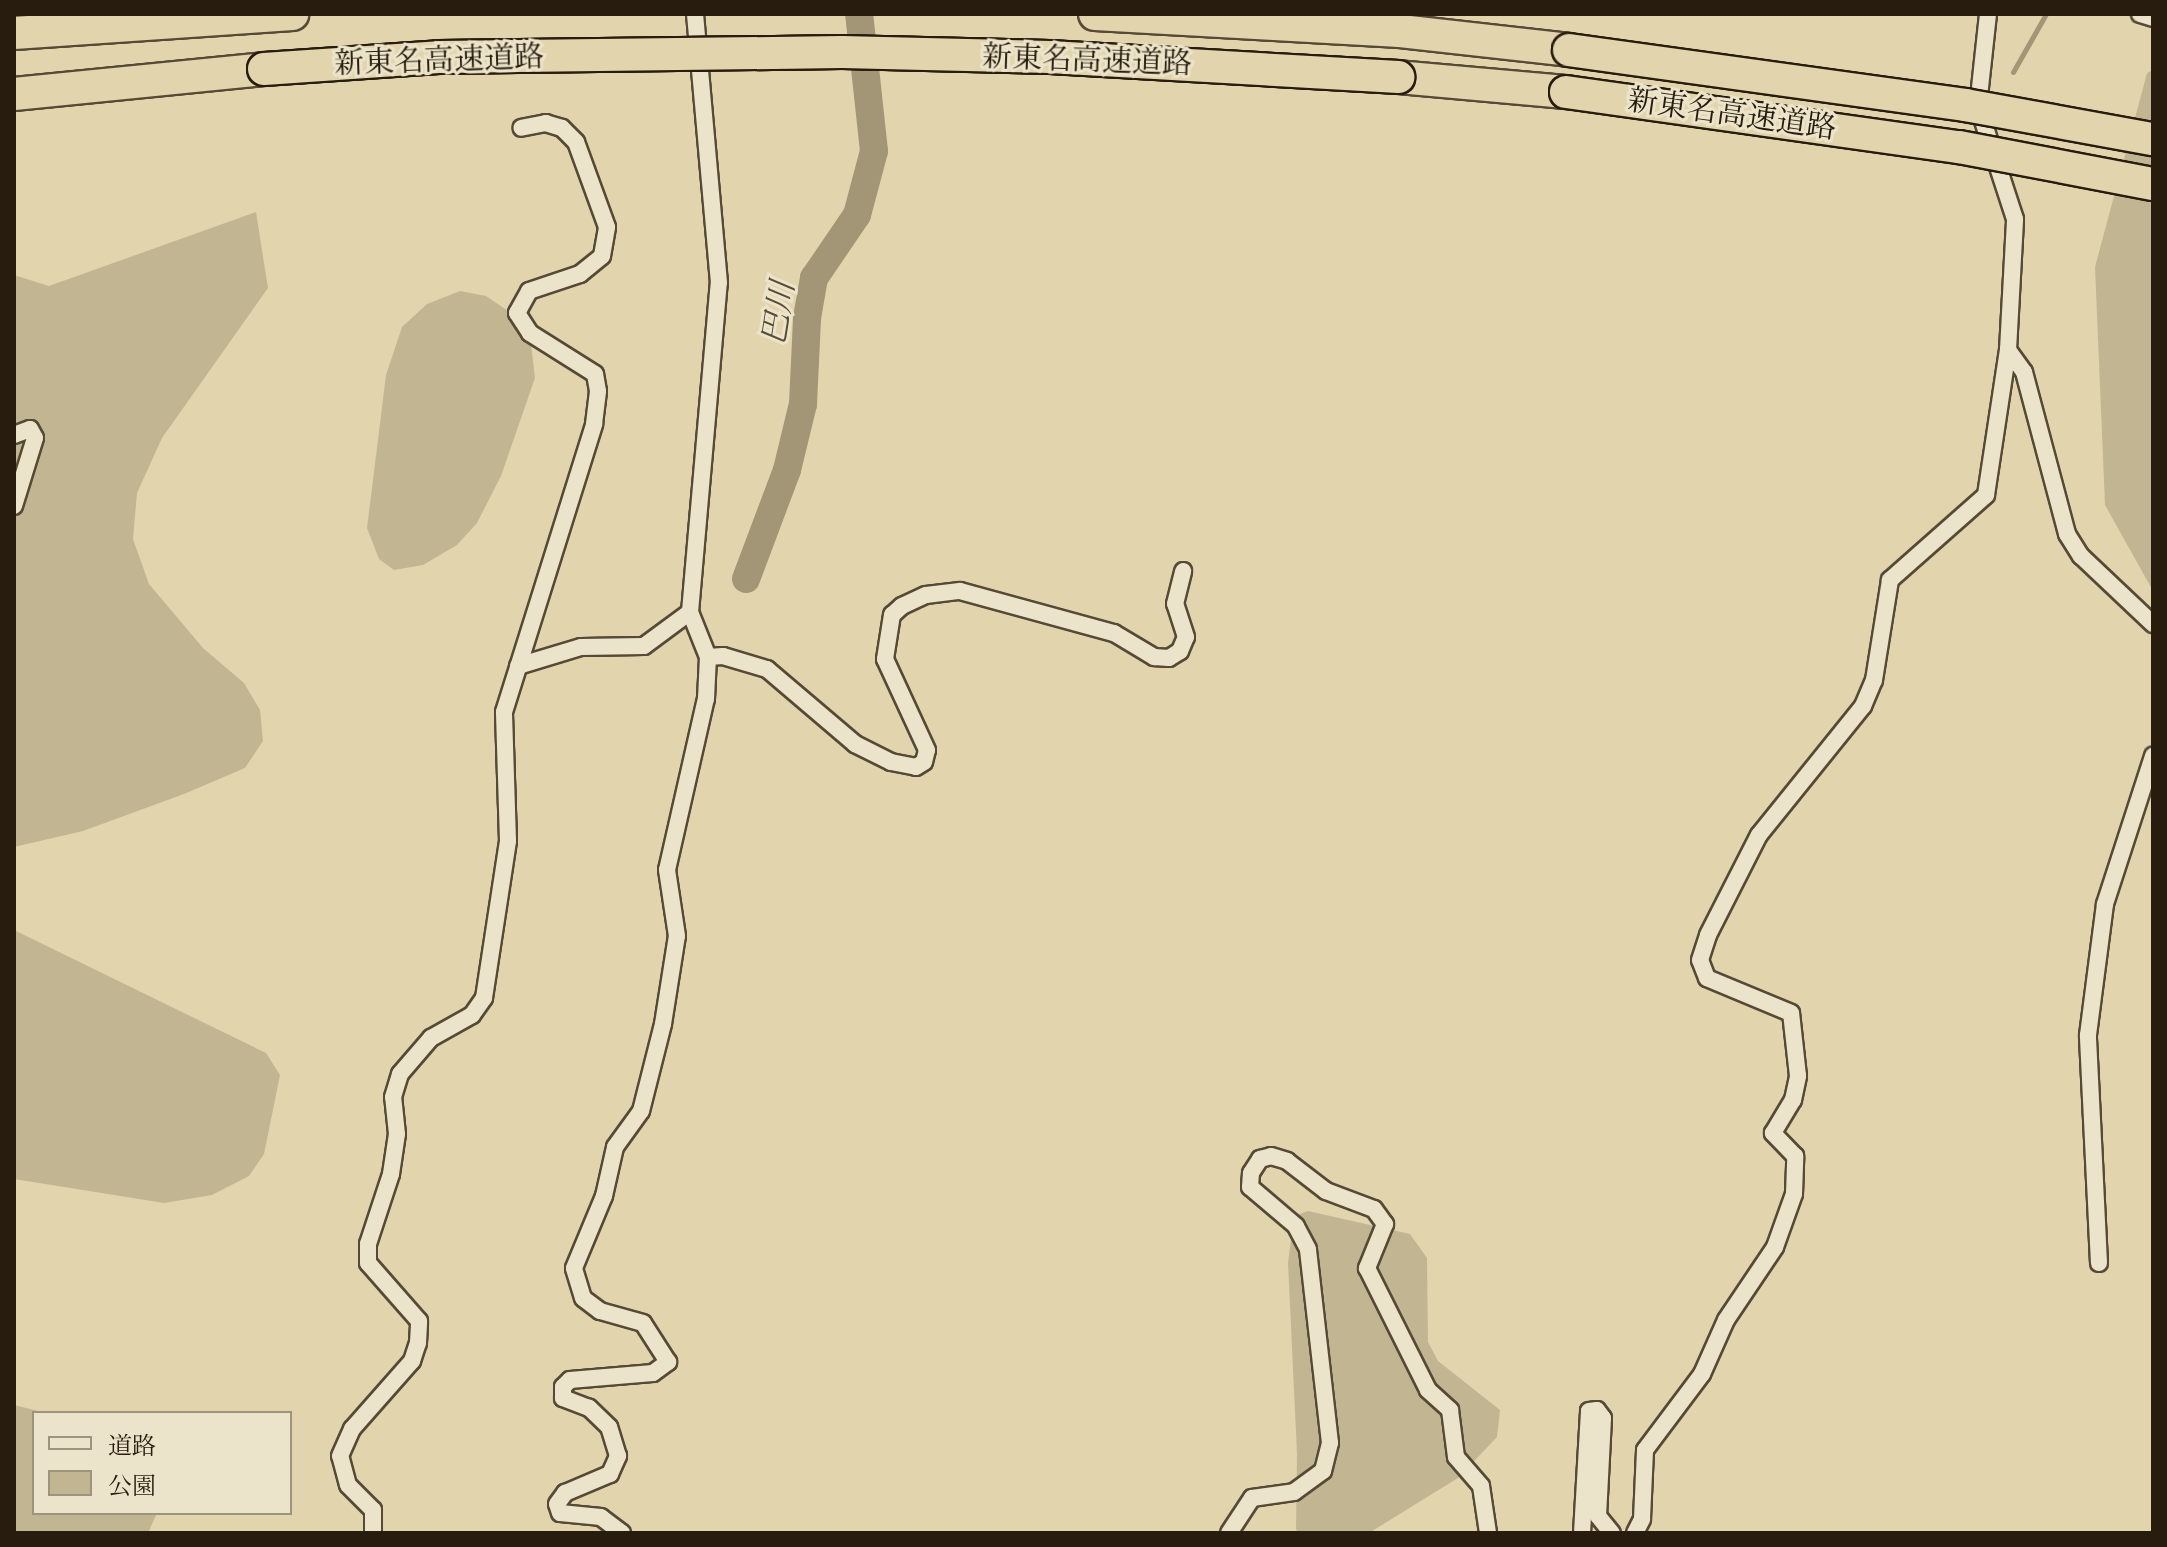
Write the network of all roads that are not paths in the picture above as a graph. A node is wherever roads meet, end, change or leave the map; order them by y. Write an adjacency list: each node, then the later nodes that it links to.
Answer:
1 (292, 14): 6 (highway)
2 (695, 14): 17 (street)
3 (1095, 14): 11 (highway, 新東名高速道路, bridge)
4 (1988, 14): 13 (street)
5 (2140, 14): 7 (street)
6 (258, 16): 8 (highway)
7 (2153, 18)
8 (14, 33)
9 (14, 94): 12 (highway, 新東名高速道路, bridge)
10 (521, 128): 20 (street)
11 (2153, 139)
12 (2153, 184)
13 (2008, 350): 18 (street); 29 (street)
14 (14, 435): 15 (street)
15 (14, 506)
16 (1183, 571): 19 (street)
17 (690, 612): 19 (street); 20 (street)
18 (2153, 624)
19 (708, 657): 24 (street)
20 (518, 666): 23 (street)
21 (2153, 756): 22 (street)
22 (2099, 1263)
23 (373, 1533)
24 (622, 1533)
25 (1229, 1533): 26 (street)
26 (1488, 1533)
27 (1582, 1533): 28 (street)
28 (1612, 1533)
29 (1635, 1533)

